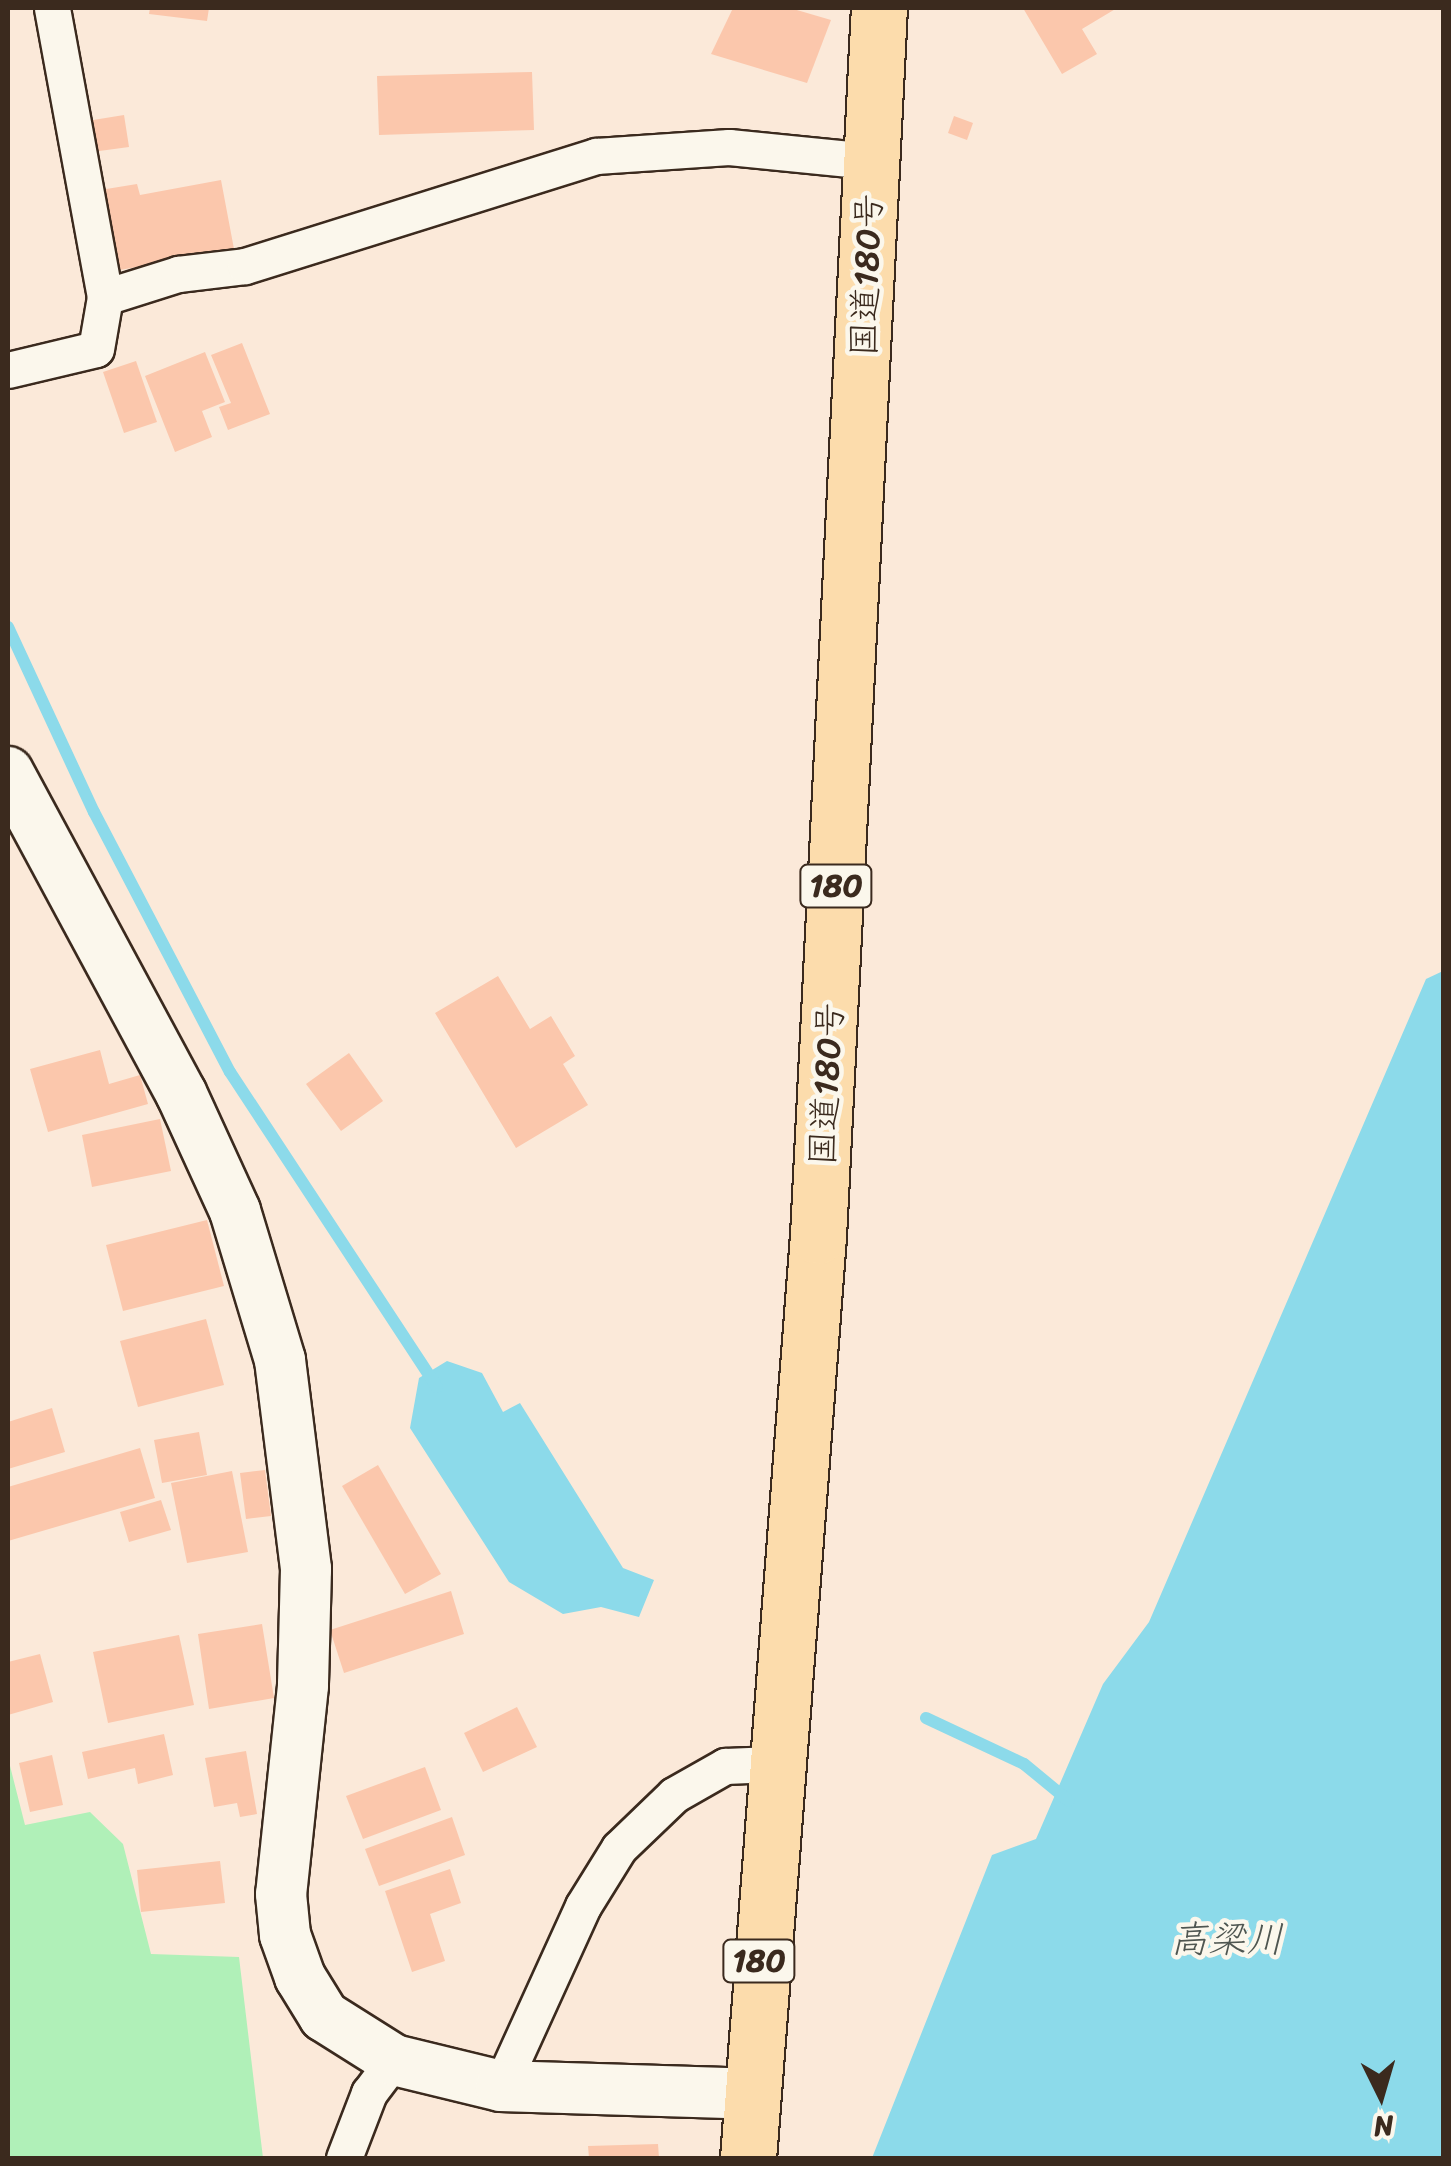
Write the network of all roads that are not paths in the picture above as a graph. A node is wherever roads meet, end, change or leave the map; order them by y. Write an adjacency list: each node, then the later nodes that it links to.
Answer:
1 (52, 8): 4 (street)
2 (879, 8): 3 (highway, 国道180号 / 180)
3 (869, 160): 4 (street); 7 (highway, 国道180号 / 180)
4 (104, 298): 5 (street)
5 (8, 370)
6 (8, 772): 8 (street)
7 (773, 1764): 9 (street); 10 (highway, 国道180号 / 180)
8 (394, 2060): 9 (street); 11 (street)
9 (501, 2086): 10 (street)
10 (750, 2094): 12 (highway, 国道180号 / 180)
11 (344, 2158)
12 (748, 2158)

